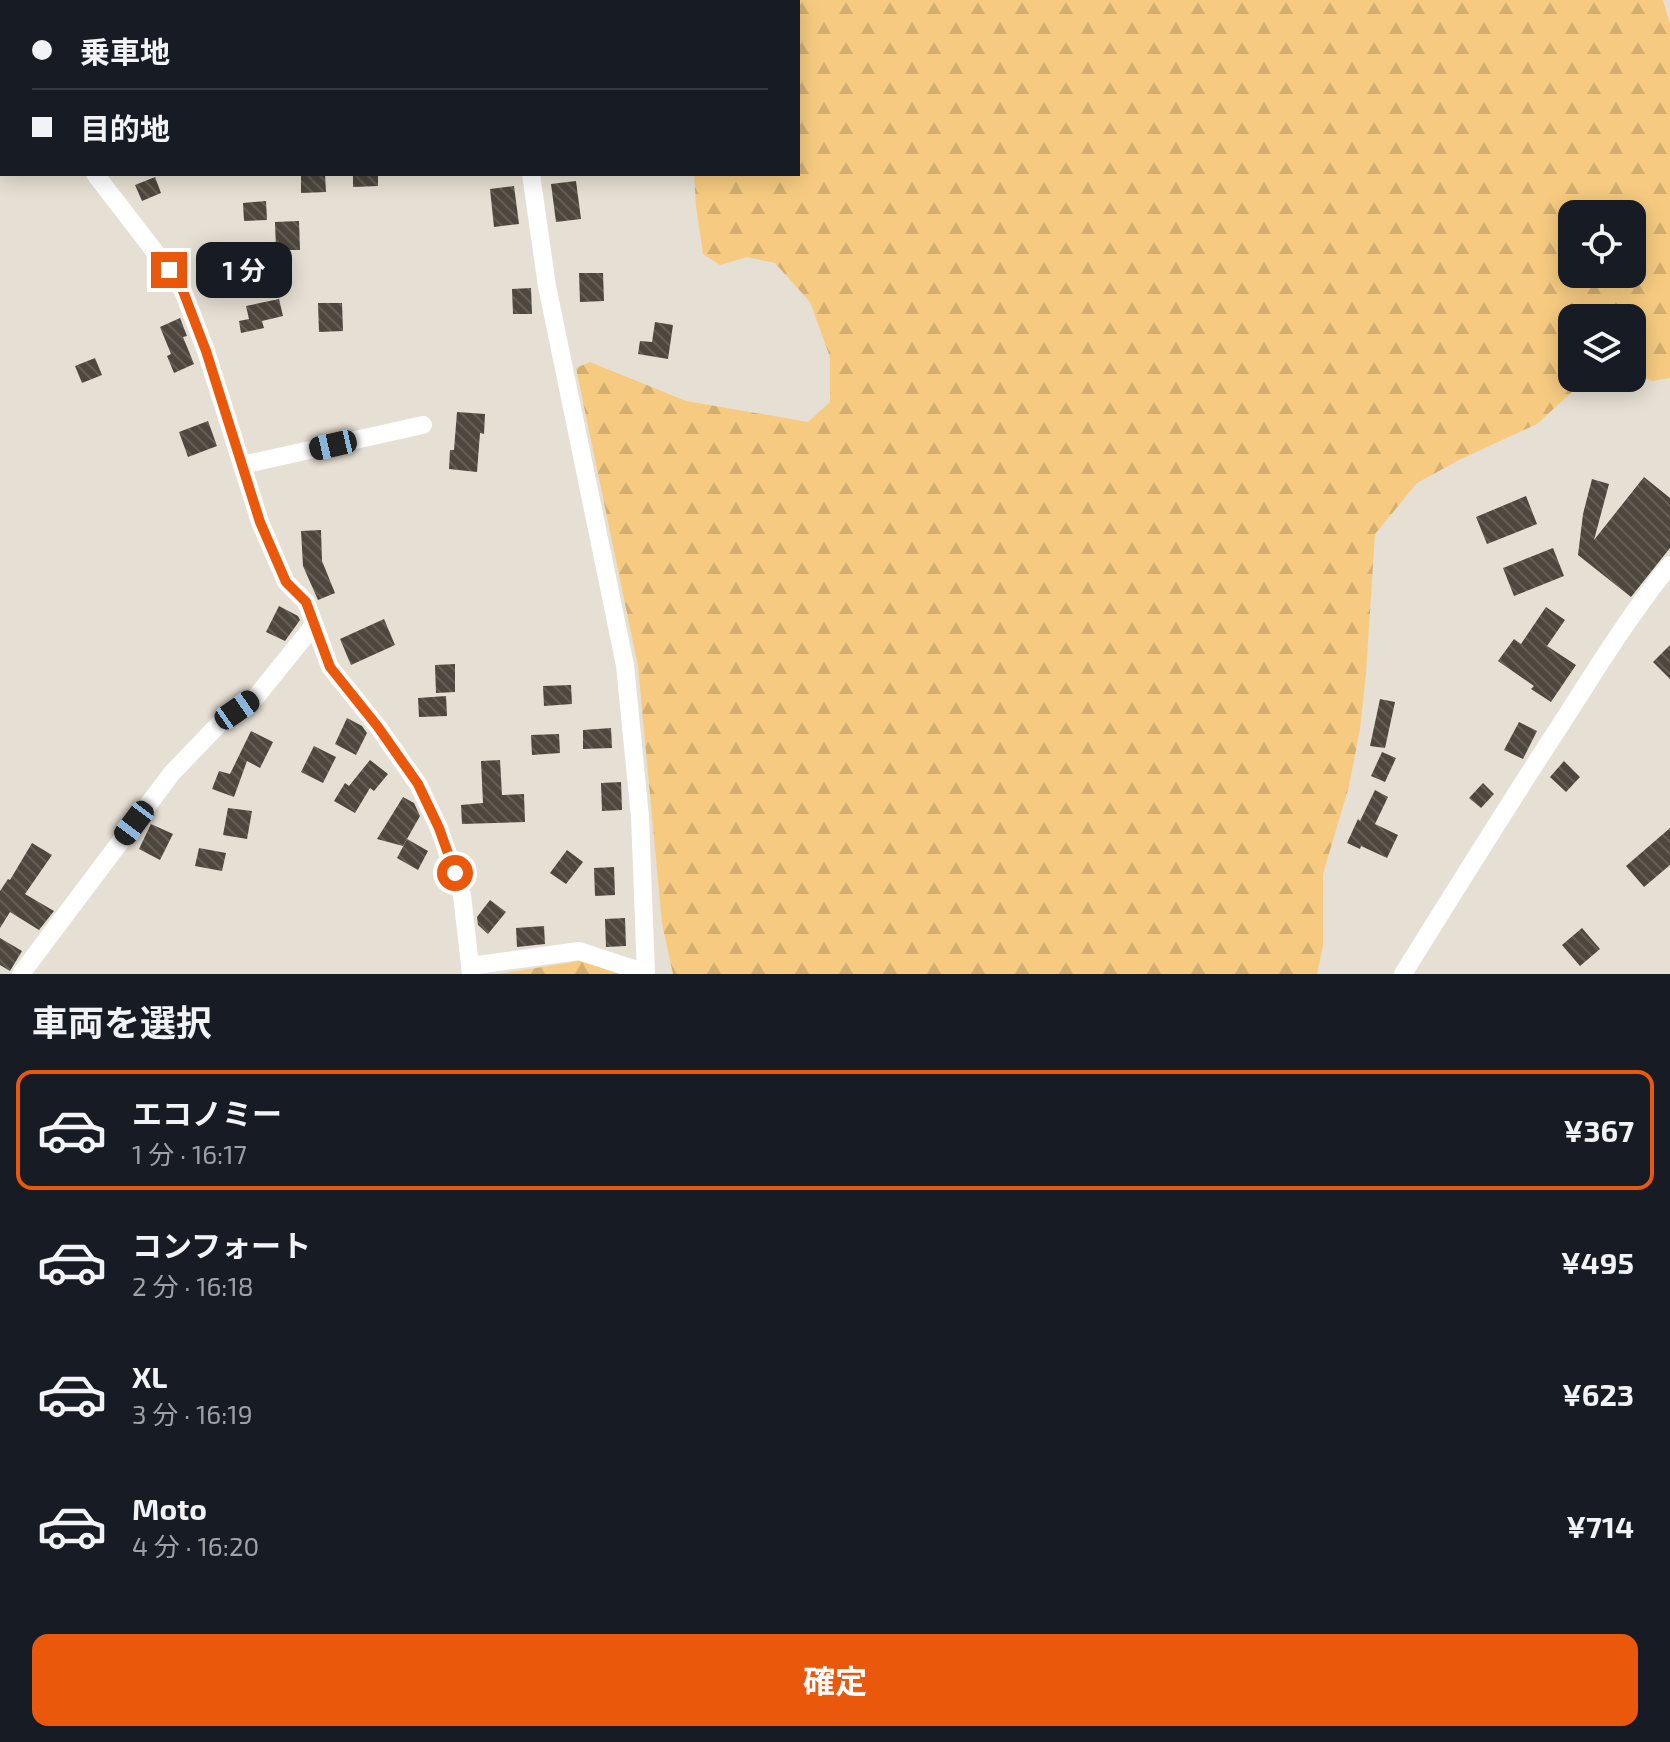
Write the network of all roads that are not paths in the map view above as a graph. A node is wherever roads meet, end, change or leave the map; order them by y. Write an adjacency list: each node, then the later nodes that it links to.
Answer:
1 (97, 176): 4 (street)
2 (531, 176): 8 (street)
3 (423, 425): 4 (street)
4 (242, 465): 6 (street)
5 (1670, 565): 10 (street)
6 (314, 625): 7 (street); 9 (street)
7 (470, 970): 8 (street)
8 (646, 973)
9 (21, 974)
10 (1403, 974)

